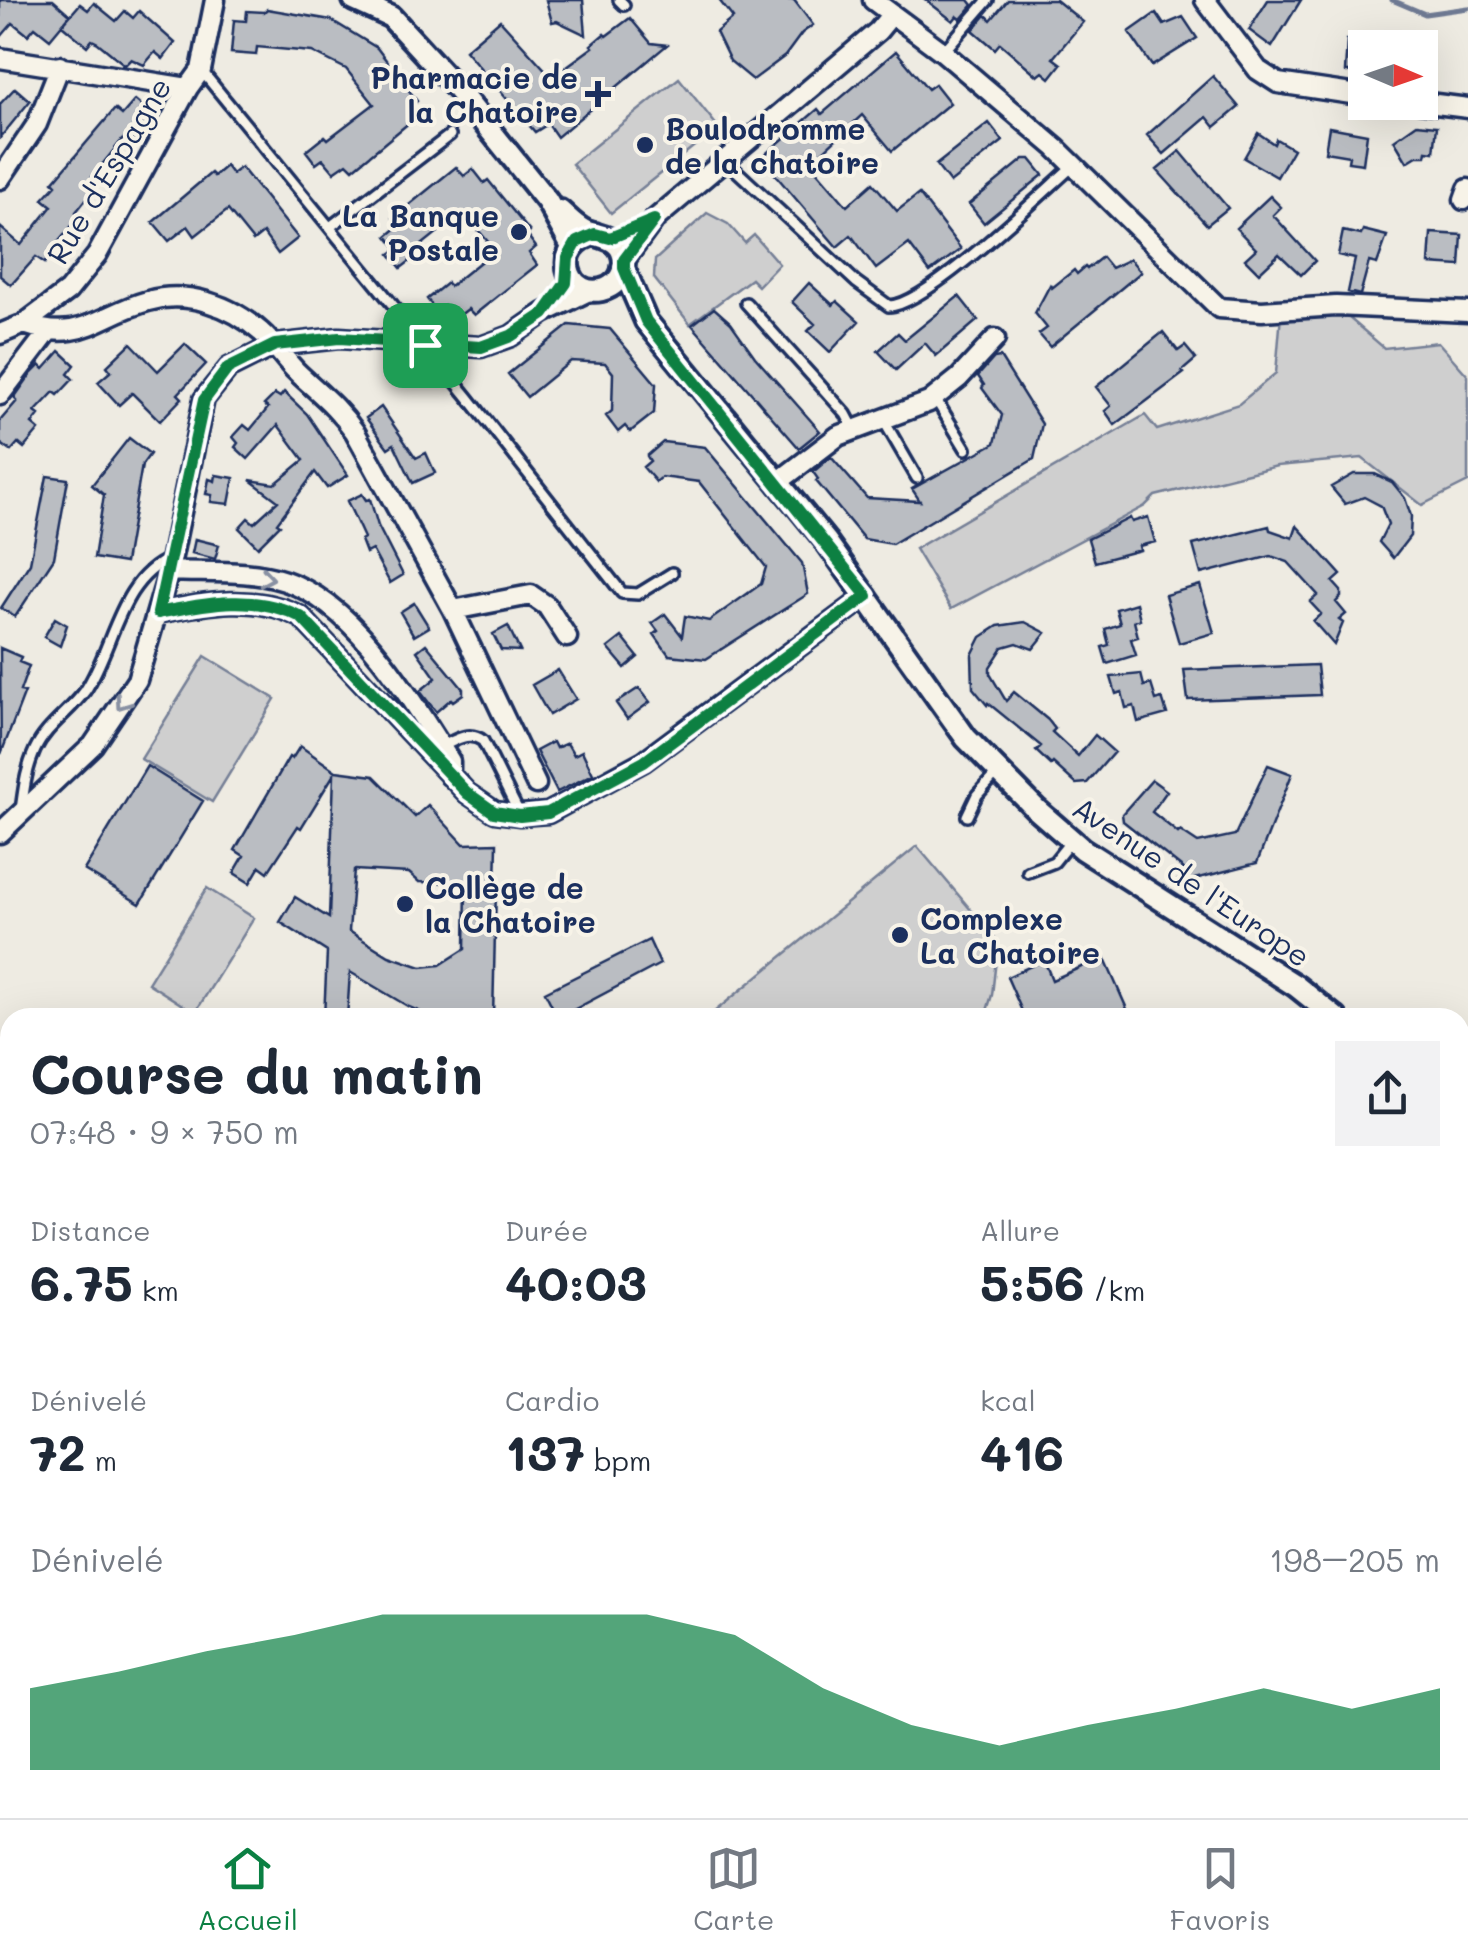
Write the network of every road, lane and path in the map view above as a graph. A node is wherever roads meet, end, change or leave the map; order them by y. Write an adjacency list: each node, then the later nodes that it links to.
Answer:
1 (216, 0): 10 (street, Rue d'Espagne)
2 (354, 0): 19 (street)
3 (873, 0): 6 (street)
4 (988, 0): 7 (lane)
5 (1205, 0): 12 (street)
6 (892, 14): 7 (street); 16 (street)
7 (943, 52): 17 (street)
8 (0, 58): 9 (street)
9 (60, 66): 11 (street); 18 (street)
10 (201, 70): 11 (street, Rue d'Espagne); 21 (lane)
11 (188, 88): 31 (street, Rue d'Espagne)
12 (1348, 94)
13 (1438, 104): 14 (street)
14 (1468, 108)
15 (450, 136): 21 (lane)
16 (724, 159): 17 (lane); 20 (street)
17 (1074, 165): 28 (street)
18 (0, 180)
19 (546, 201): 22 (street); 23 (street)
20 (654, 220): 22 (street); 24 (street)
21 (330, 227): 36 (lane)
22 (603, 236): 23 (street); 24 (street)
23 (572, 247): 25 (street)
24 (624, 264): 26 (street); 30 (street, Avenue de l'Europe)
25 (568, 271): 26 (street); 29 (street)
26 (594, 291): 29 (street); 30 (street, Avenue de l'Europe)
27 (746, 302): 40 (lane)
28 (1468, 312)
29 (544, 314): 36 (street)
30 (646, 321): 43 (street, Avenue de l'Europe)
31 (24, 324): 32 (street); 33 (street, Rue d'Espagne)
32 (48, 332): 35 (street); 37 (street)
33 (0, 334)
34 (996, 339): 38 (street)
35 (275, 345): 36 (street); 44 (street); 47 (street)
36 (425, 345): 45 (lane)
37 (0, 394)
38 (936, 398): 39 (street); 41 (lane)
39 (884, 420): 40 (street); 42 (lane)
40 (854, 430): 43 (street)
41 (966, 449)
42 (918, 478)
43 (778, 482): 46 (street, Avenue de l'Europe)
44 (170, 565): 48 (street); 50 (street, one-way to 50); 54 (lane)
45 (672, 572)
46 (867, 596): 51 (street, Avenue de l'Europe); 55 (street)
47 (453, 610): 49 (street); 53 (street)
48 (158, 613): 52 (street); 54 (street, one-way to 54)
49 (566, 637)
50 (441, 747): 52 (street); 55 (lane)
51 (998, 771): 56 (lane); 58 (street, Avenue de l'Europe)
52 (450, 777): 55 (street)
53 (536, 784)
54 (20, 815): 57 (street)
55 (520, 816)
56 (967, 816)
57 (0, 833)
58 (1072, 840): 59 (lane); 60 (street, Avenue de l'Europe)
59 (1028, 872)
60 (1324, 1008)

